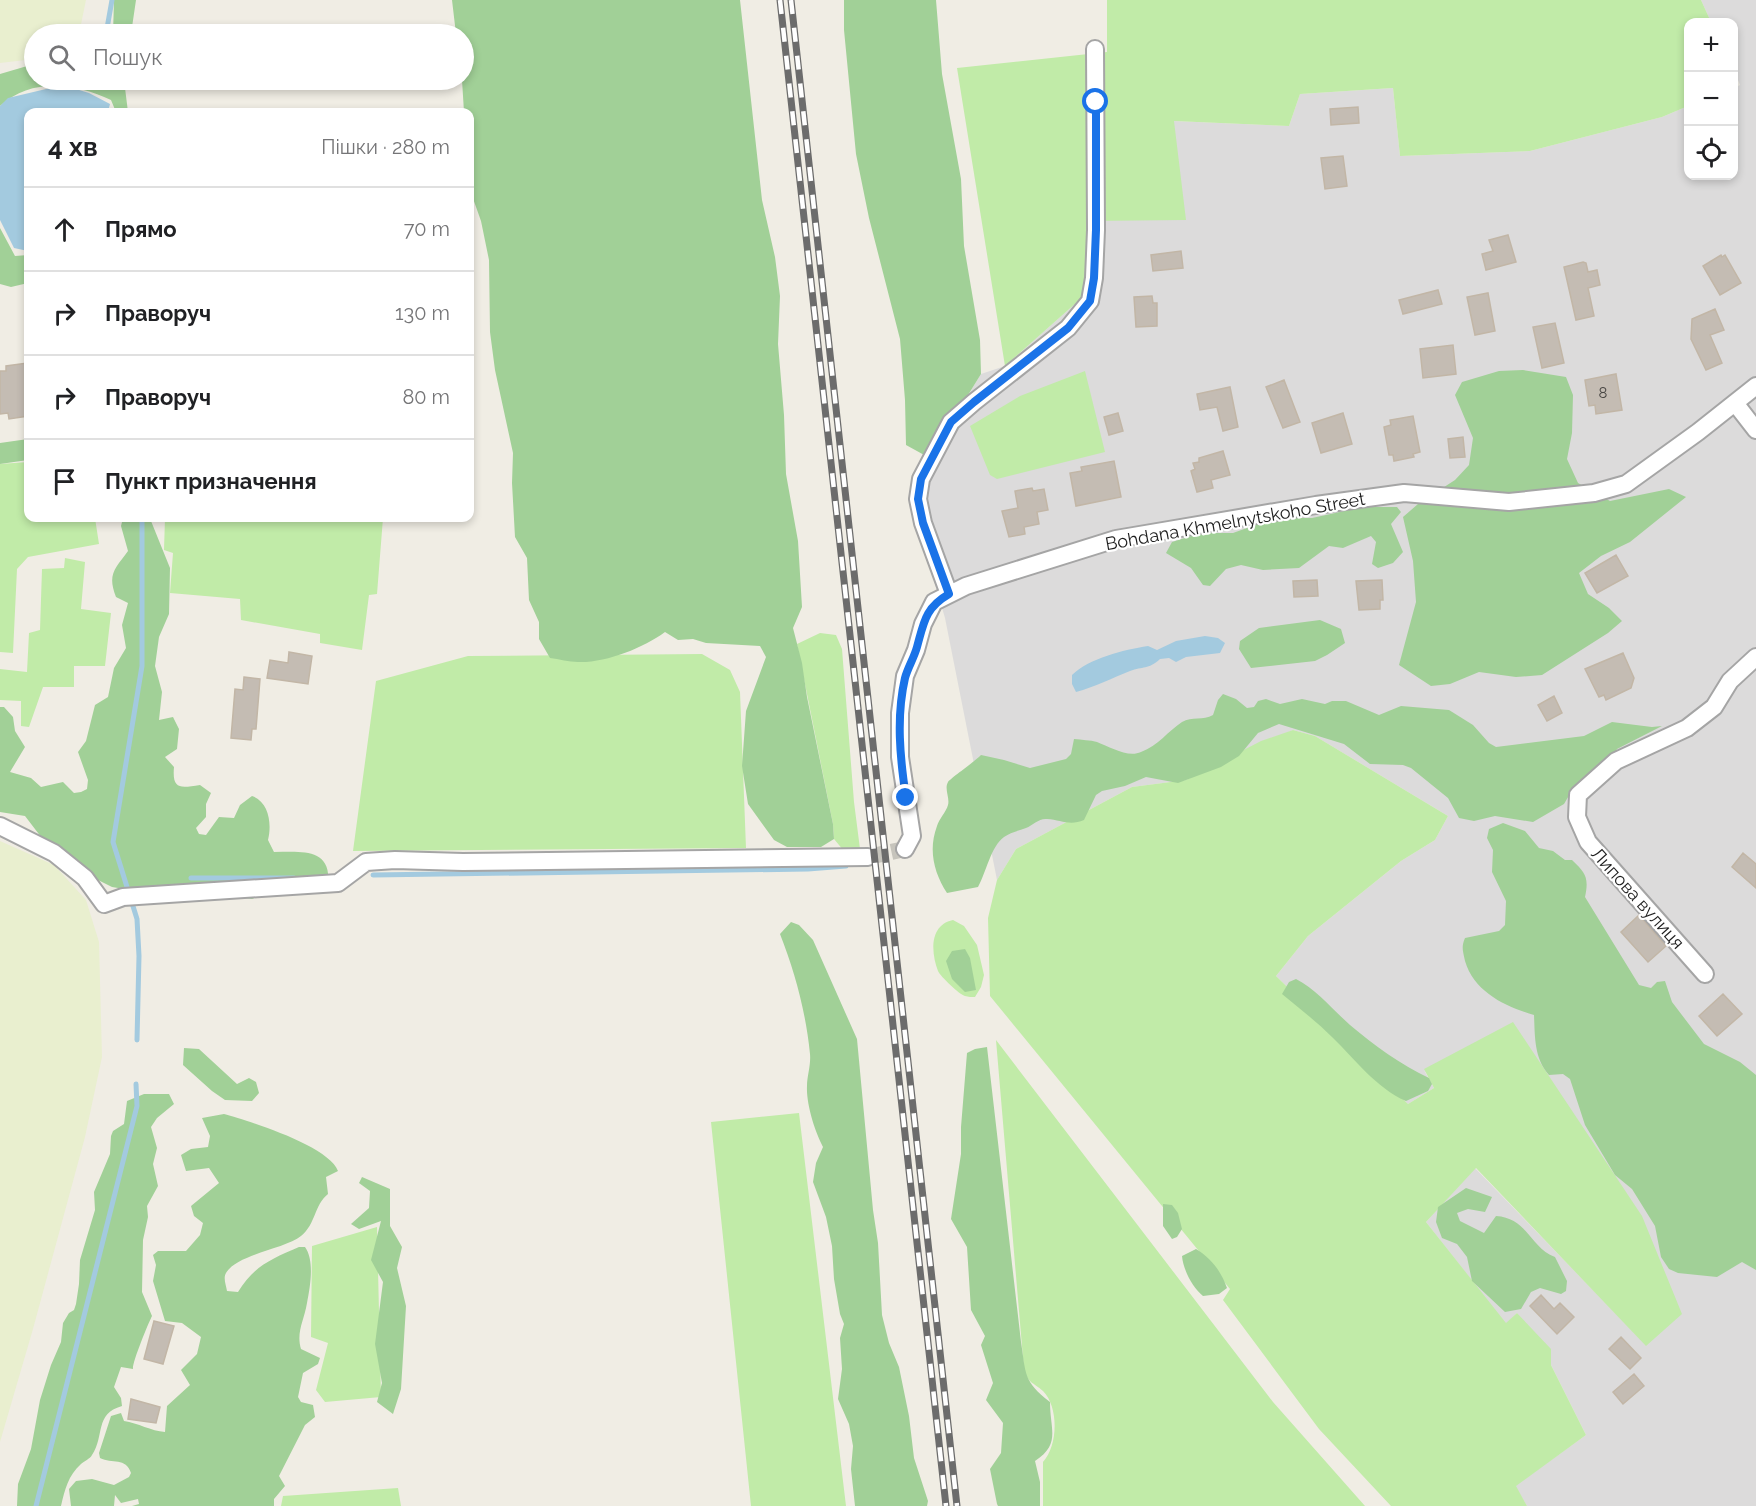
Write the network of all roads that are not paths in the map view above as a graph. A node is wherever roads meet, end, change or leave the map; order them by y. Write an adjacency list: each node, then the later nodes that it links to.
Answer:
1 (1095, 50): 5 (street)
2 (1756, 386): 3 (street, Bohdana Khmelnytskoho Street)
3 (1735, 403): 4 (street); 5 (street, Bohdana Khmelnytskoho Street)
4 (1756, 430)
5 (949, 594): 8 (street)
6 (1756, 657): 10 (street, Липова вулиця)
7 (0, 826): 9 (street)
8 (905, 849)
9 (868, 857)
10 (1705, 974)

